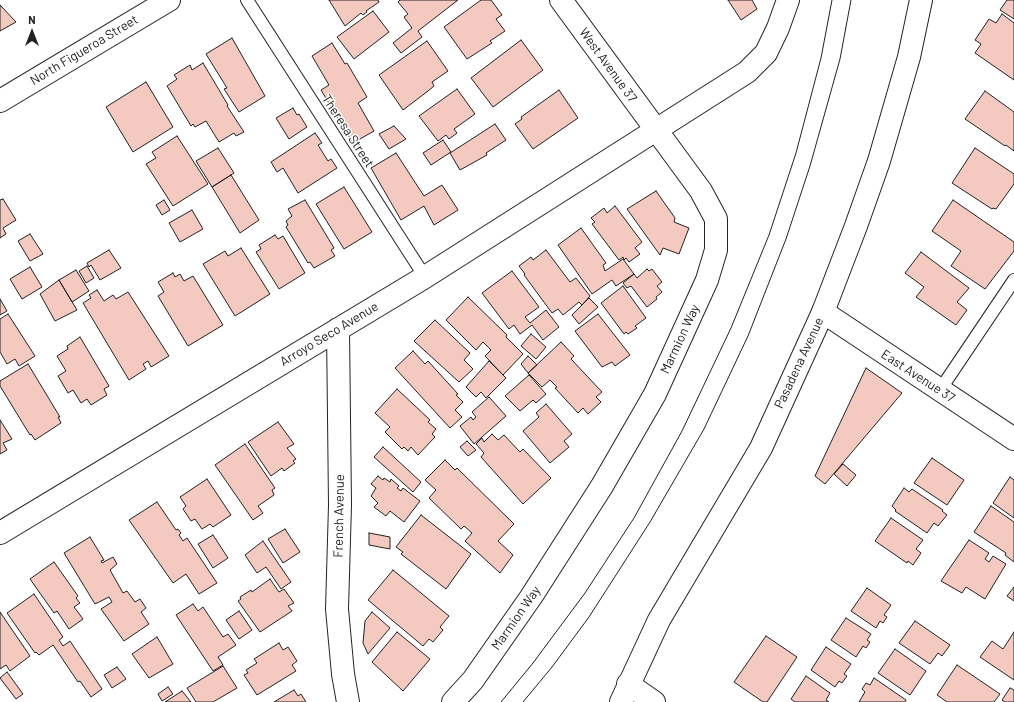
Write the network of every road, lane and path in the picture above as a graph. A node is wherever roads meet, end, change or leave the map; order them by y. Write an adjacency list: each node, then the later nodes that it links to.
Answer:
1 (169, 0): 6 (street, North Figueroa Street)
2 (247, 0): 8 (lane, Theresa Street)
3 (561, 0): 7 (street, West Avenue 37)
4 (788, 0): 7 (street)
5 (921, 0): 10 (street, Pasadena Avenue)
6 (0, 101)
7 (655, 130): 8 (street, Arroyo Seco Avenue); 17 (street, Marmion Way)
8 (425, 277): 11 (street, Arroyo Seco Avenue)
9 (1014, 280): 12 (lane)
10 (823, 312): 12 (street, East Avenue 37); 15 (street, Pasadena Avenue)
11 (338, 329): 14 (street, Arroyo Seco Avenue); 16 (street, French Avenue)
12 (940, 390): 13 (street, East Avenue 37)
13 (1014, 439)
14 (0, 533)
15 (624, 693): 18 (street)
16 (348, 702)
17 (453, 702)
18 (654, 702)

